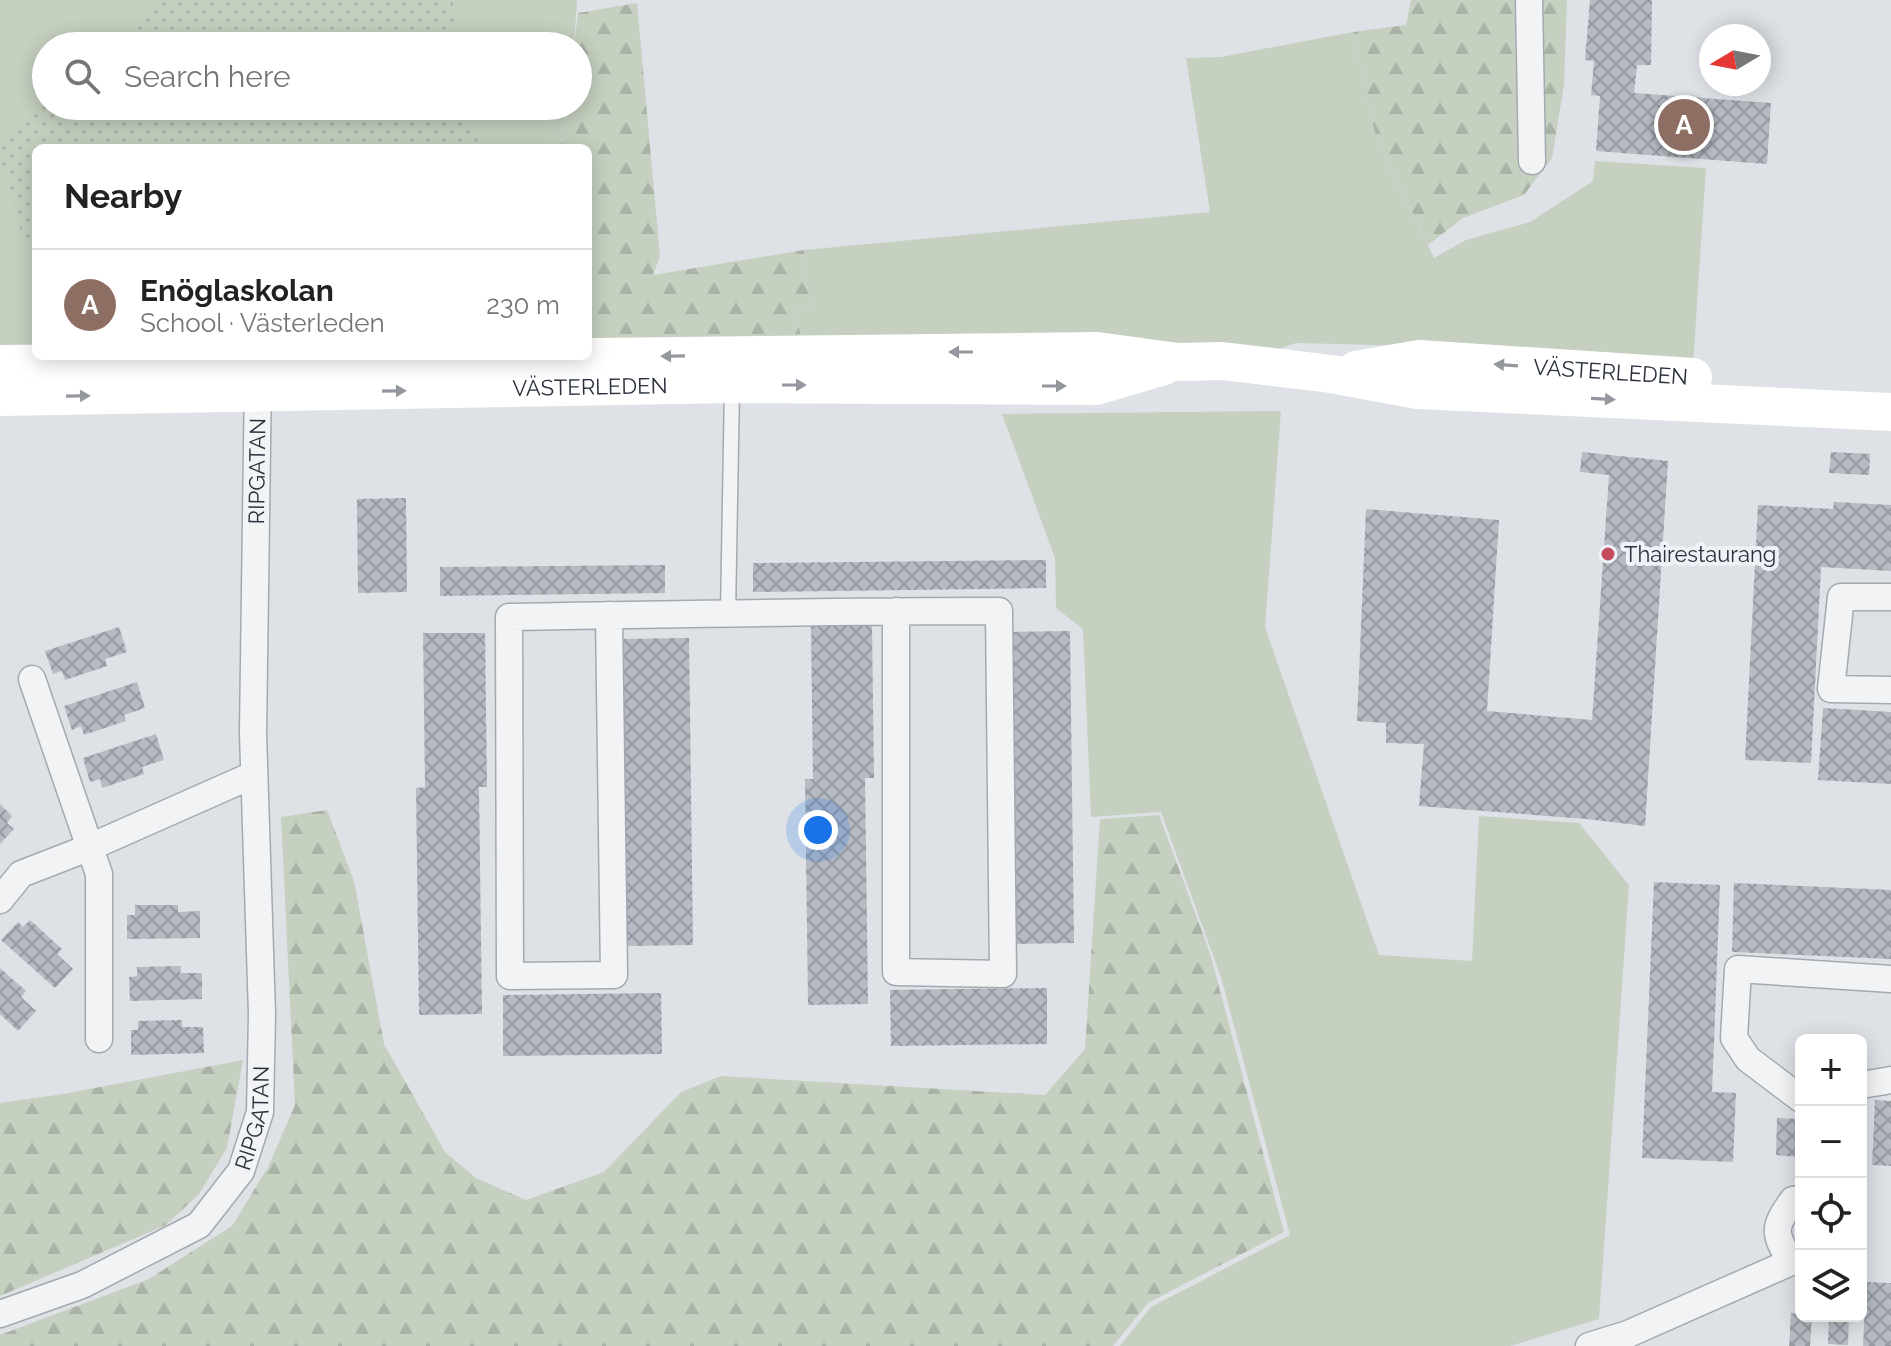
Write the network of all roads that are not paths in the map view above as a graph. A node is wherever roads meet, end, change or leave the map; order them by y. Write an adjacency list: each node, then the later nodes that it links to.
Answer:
1 (1529, 0): 2 (street)
2 (1532, 161)
3 (0, 364): 6 (street, VÄSTERLEDEN)
4 (732, 370): 5 (street, VÄSTERLEDEN); 6 (street, VÄSTERLEDEN); 12 (lane)
5 (1331, 374): 7 (street, VÄSTERLEDEN, one-way to 5); 9 (street, VÄSTERLEDEN, one-way to 9)
6 (258, 377): 8 (street, VÄSTERLEDEN, one-way to 6); 16 (street, RIPGATAN)
7 (1891, 387)
8 (0, 397)
9 (1891, 412)
10 (1891, 597): 15 (street)
11 (896, 611): 11 (street); 12 (street)
12 (728, 614): 13 (street)
13 (609, 615): 13 (street)
14 (32, 679): 17 (street)
15 (1891, 690)
16 (253, 775): 17 (street); 27 (street, RIPGATAN)
17 (88, 848): 18 (street); 20 (street)
18 (0, 900)
19 (1891, 979): 23 (street)
20 (99, 1039)
21 (1891, 1080): 22 (street)
22 (1867, 1084)
23 (1795, 1094)
24 (1795, 1200): 25 (street)
25 (1795, 1260)
26 (1795, 1261): 28 (street)
27 (0, 1314)
28 (1589, 1346)

